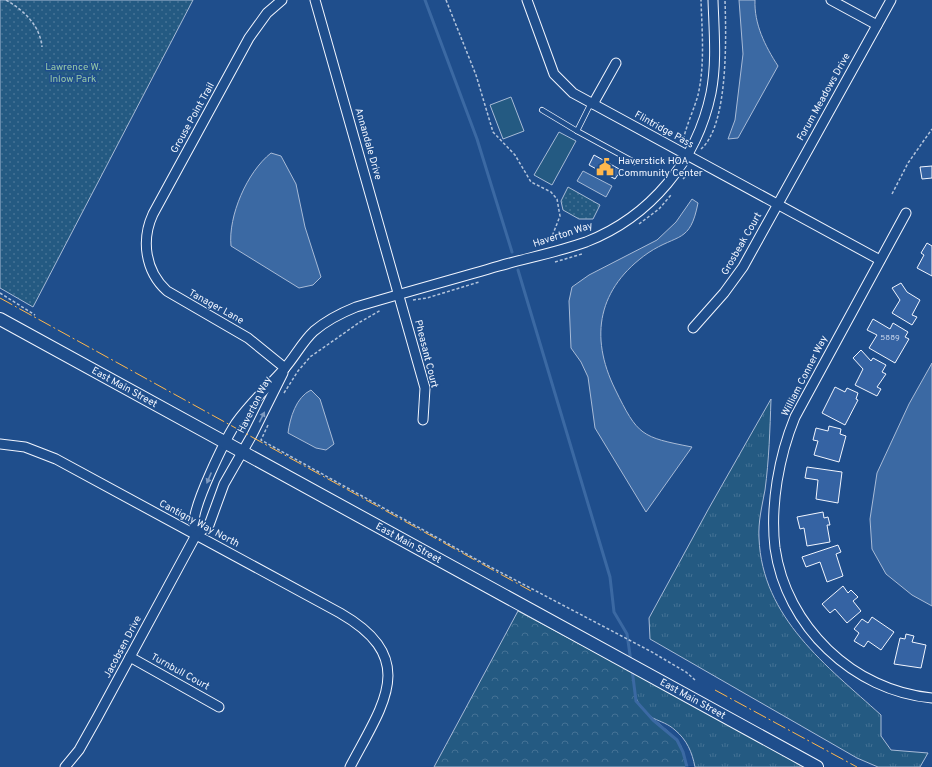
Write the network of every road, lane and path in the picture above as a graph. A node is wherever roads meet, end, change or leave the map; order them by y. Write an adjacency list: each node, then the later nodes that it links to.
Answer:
1 (6, 0): 11 (path)
2 (282, 0): 24 (street, Grouse Point Trail)
3 (315, 0): 27 (street, Annandale Drive)
4 (446, 0): 23 (path)
5 (527, 0): 13 (street, Flintridge Pass)
6 (701, 0): 17 (path)
7 (713, 0): 18 (street, Haverton Way)
8 (831, 0): 10 (street)
9 (891, 0): 10 (street, Forum Meadows Drive)
10 (876, 25): 21 (street, Forum Meadows Drive)
11 (42, 47)
12 (616, 63): 13 (street)
13 (592, 104): 16 (lane); 18 (street, Flintridge Pass)
14 (542, 110): 16 (lane)
15 (932, 128): 20 (path)
16 (576, 131): 19 (lane)
17 (684, 138)
18 (687, 155): 21 (street, Flintridge Pass); 27 (street, Haverton Way)
19 (634, 162)
20 (892, 194)
21 (777, 205): 25 (street, Flintridge Pass); 31 (street, Grosbeak Court)
22 (906, 213): 25 (street, William Conner Way)
23 (551, 239)
24 (148, 257): 32 (street, Tanager Lane)
25 (880, 260): 42 (street, William Conner Way)
26 (0, 293): 29 (path)
27 (399, 294): 32 (street, Haverton Way); 35 (street, Pheasant Court)
28 (383, 310): 33 (path)
29 (35, 316)
30 (0, 319): 36 (main road, East Main Street)
31 (693, 328)
32 (285, 368): 36 (street, Haverton Way); 38 (street, Haverton Way, one-way to 32)
33 (282, 396)
34 (271, 420): 41 (path)
35 (423, 420)
36 (226, 443): 38 (main road, East Main Street); 39 (street, one-way to 39)
37 (0, 444): 39 (street, Cantigny Way North)
38 (243, 452): 39 (street, Jacobsen Drive); 46 (main road, East Main Street)
39 (196, 535): 40 (street, Jacobsen Drive); 45 (street, Cantigny Way North)
40 (130, 657): 43 (street, Turnbull Court); 44 (street, Jacobsen Drive)
41 (695, 680)
42 (932, 698)
43 (219, 707)
44 (65, 767)
45 (350, 767)
46 (817, 767)

